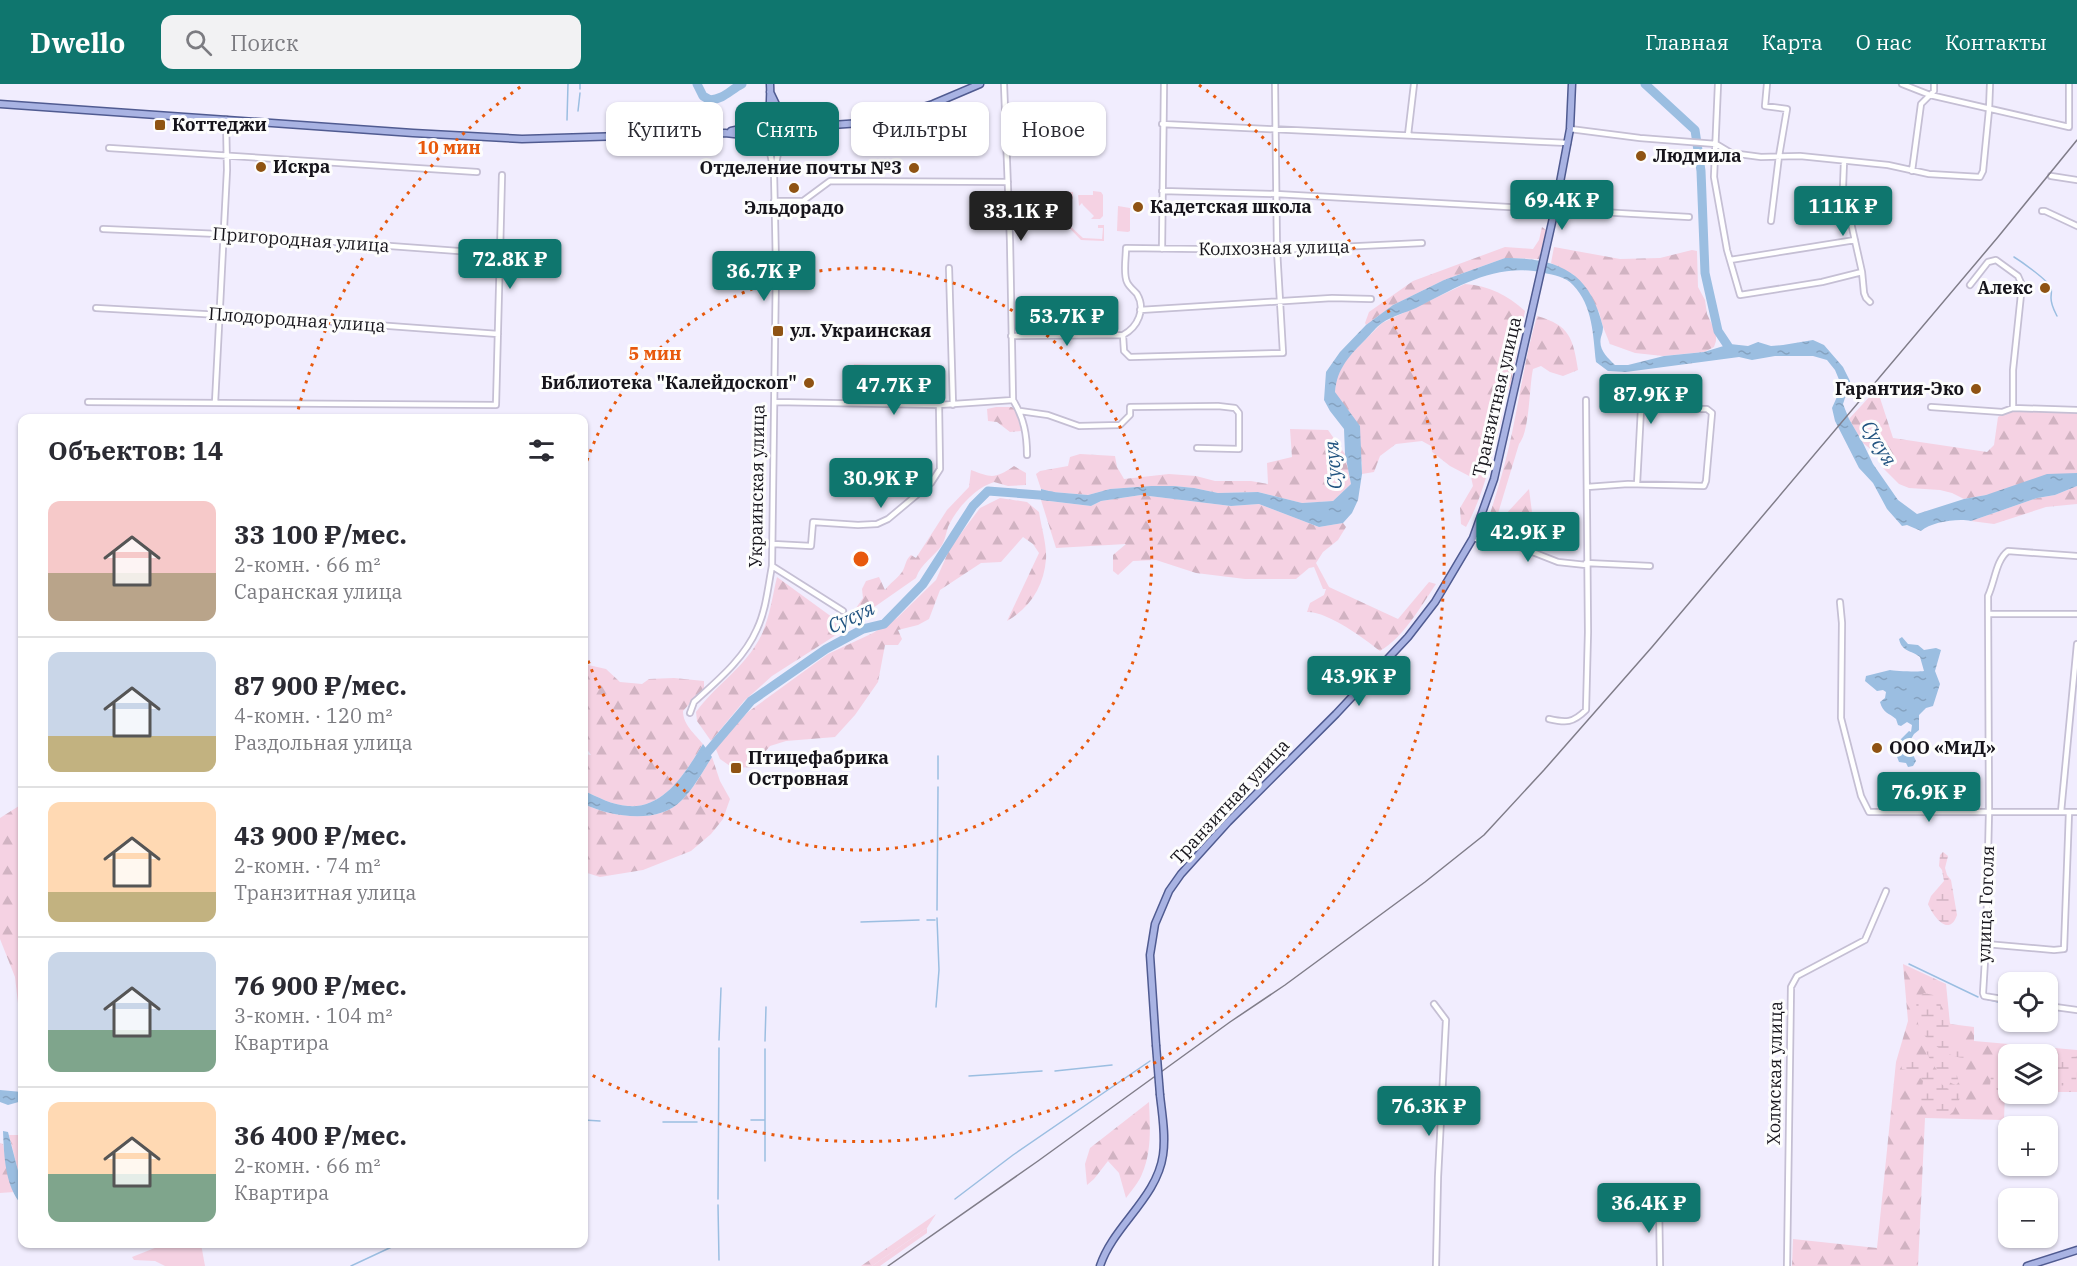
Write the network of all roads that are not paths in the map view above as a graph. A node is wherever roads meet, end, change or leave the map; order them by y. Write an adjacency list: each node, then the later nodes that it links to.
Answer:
1 (980, 84): 19 (main road)
2 (1004, 84): 41 (street)
3 (1164, 84): 20 (street)
4 (1275, 84): 21 (street)
5 (1414, 84): 26 (street)
6 (1572, 84): 22 (main road, Транзитная улица)
7 (1718, 84): 28 (street)
8 (1767, 84): 33 (street)
9 (1902, 84): 14 (street)
10 (1934, 84): 14 (street)
11 (1990, 84): 17 (street)
12 (2069, 84): 17 (street)
13 (770, 88): 15 (main road)
14 (1930, 95): 17 (street); 35 (street)
15 (776, 102)
16 (2, 105): 18 (main road)
17 (1989, 110): 35 (street)
18 (226, 119): 24 (main road); 30 (street)
19 (839, 124)
20 (1162, 124): 21 (street); 42 (street)
21 (1276, 129): 26 (street); 43 (street)
22 (1570, 129): 27 (main road, Транзитная улица); 28 (street)
23 (735, 131): 24 (main road)
24 (725, 133): 25 (main road)
25 (735, 134)
26 (1408, 135): 27 (street)
27 (1568, 143): 45 (main road, Транзитная улица)
28 (1716, 144): 33 (street); 57 (street)
29 (109, 148): 30 (street)
30 (228, 155): 36 (street); 51 (street)
31 (771, 156): 37 (street, Украинская улица)
32 (777, 156): 37 (street)
33 (1779, 156): 34 (street); 48 (street)
34 (1844, 161): 35 (street); 52 (street)
35 (1912, 171)
36 (477, 172)
37 (774, 172): 44 (street, Украинская улица)
38 (502, 175): 56 (street)
39 (2051, 176): 40 (street)
40 (2077, 180)
41 (1008, 182): 44 (street); 69 (street)
42 (1162, 191): 43 (street); 54 (street)
43 (1276, 194): 45 (street); 55 (street)
44 (774, 201): 73 (street, Украинская улица)
45 (1555, 209): 47 (street); 85 (main road, Транзитная улица)
46 (2042, 211): 49 (street)
47 (1689, 217)
48 (1771, 221)
49 (2077, 226)
50 (103, 229): 51 (street, Пригородная улица)
51 (223, 234): 56 (street, Пригородная улица); 66 (street)
52 (1855, 240): 57 (street); 59 (street)
53 (1422, 243): 55 (street, Колхозная улица)
54 (1162, 249): 55 (street, Колхозная улица); 65 (street, Колхозная улица)
55 (1277, 250): 62 (street)
56 (499, 254): 67 (street)
57 (1730, 261): 59 (street)
58 (949, 268): 76 (street)
59 (1862, 273): 63 (street)
60 (1970, 285): 78 (street)
61 (1371, 299): 62 (street)
62 (1280, 301): 65 (street); 68 (street)
63 (1870, 302)
64 (96, 308): 66 (street, Плодородная улица)
65 (1140, 310): 68 (street)
66 (220, 315): 67 (street, Плодородная улица); 74 (street)
67 (498, 334): 74 (street)
68 (1123, 335): 69 (street)
69 (1011, 336): 70 (street)
70 (1013, 400): 76 (street); 80 (street)
71 (1587, 400): 84 (street)
72 (88, 402): 74 (street)
73 (775, 402): 75 (street); 86 (street, Украинская улица)
74 (215, 403)
75 (939, 405): 76 (street); 86 (street)
76 (953, 405)
77 (1931, 407): 78 (street)
78 (2013, 408): 79 (street)
79 (2077, 410)
80 (1020, 411): 81 (street); 82 (street)
81 (1197, 448)
82 (1027, 455)
83 (1637, 484): 83 (street); 84 (street)
84 (1587, 487): 88 (street)
85 (1473, 538): 88 (street); 110 (main road, Транзитная улица, bridge)
86 (773, 543): 89 (street, Украинская улица)
87 (2077, 556): 93 (street, улица Гоголя)
88 (1586, 564): 90 (street); 97 (street)
89 (772, 566): 92 (street); 96 (street, Украинская улица)
90 (1650, 566)
91 (1840, 602): 98 (street)
92 (843, 611)
93 (1988, 614): 94 (street); 98 (street, улица Гоголя)
94 (2077, 614)
95 (2077, 644): 99 (street)
96 (690, 713)
97 (1549, 719)
98 (1989, 812): 99 (street); 103 (street, улица Гоголя)
99 (2061, 812): 100 (street)
100 (2069, 812): 101 (street); 103 (street)
101 (2077, 812)
102 (1886, 891): 113 (street, Холмская улица)
103 (1986, 944): 104 (street, улица Гоголя)
104 (1998, 998)
105 (1434, 1004): 111 (street)
106 (2058, 1007): 107 (street)
107 (2077, 1010)
108 (1659, 1202): 112 (street)
109 (2077, 1250): 114 (main road)
110 (1100, 1266)
111 (1436, 1266)
112 (1660, 1266)
113 (1787, 1266)
114 (2027, 1266)

